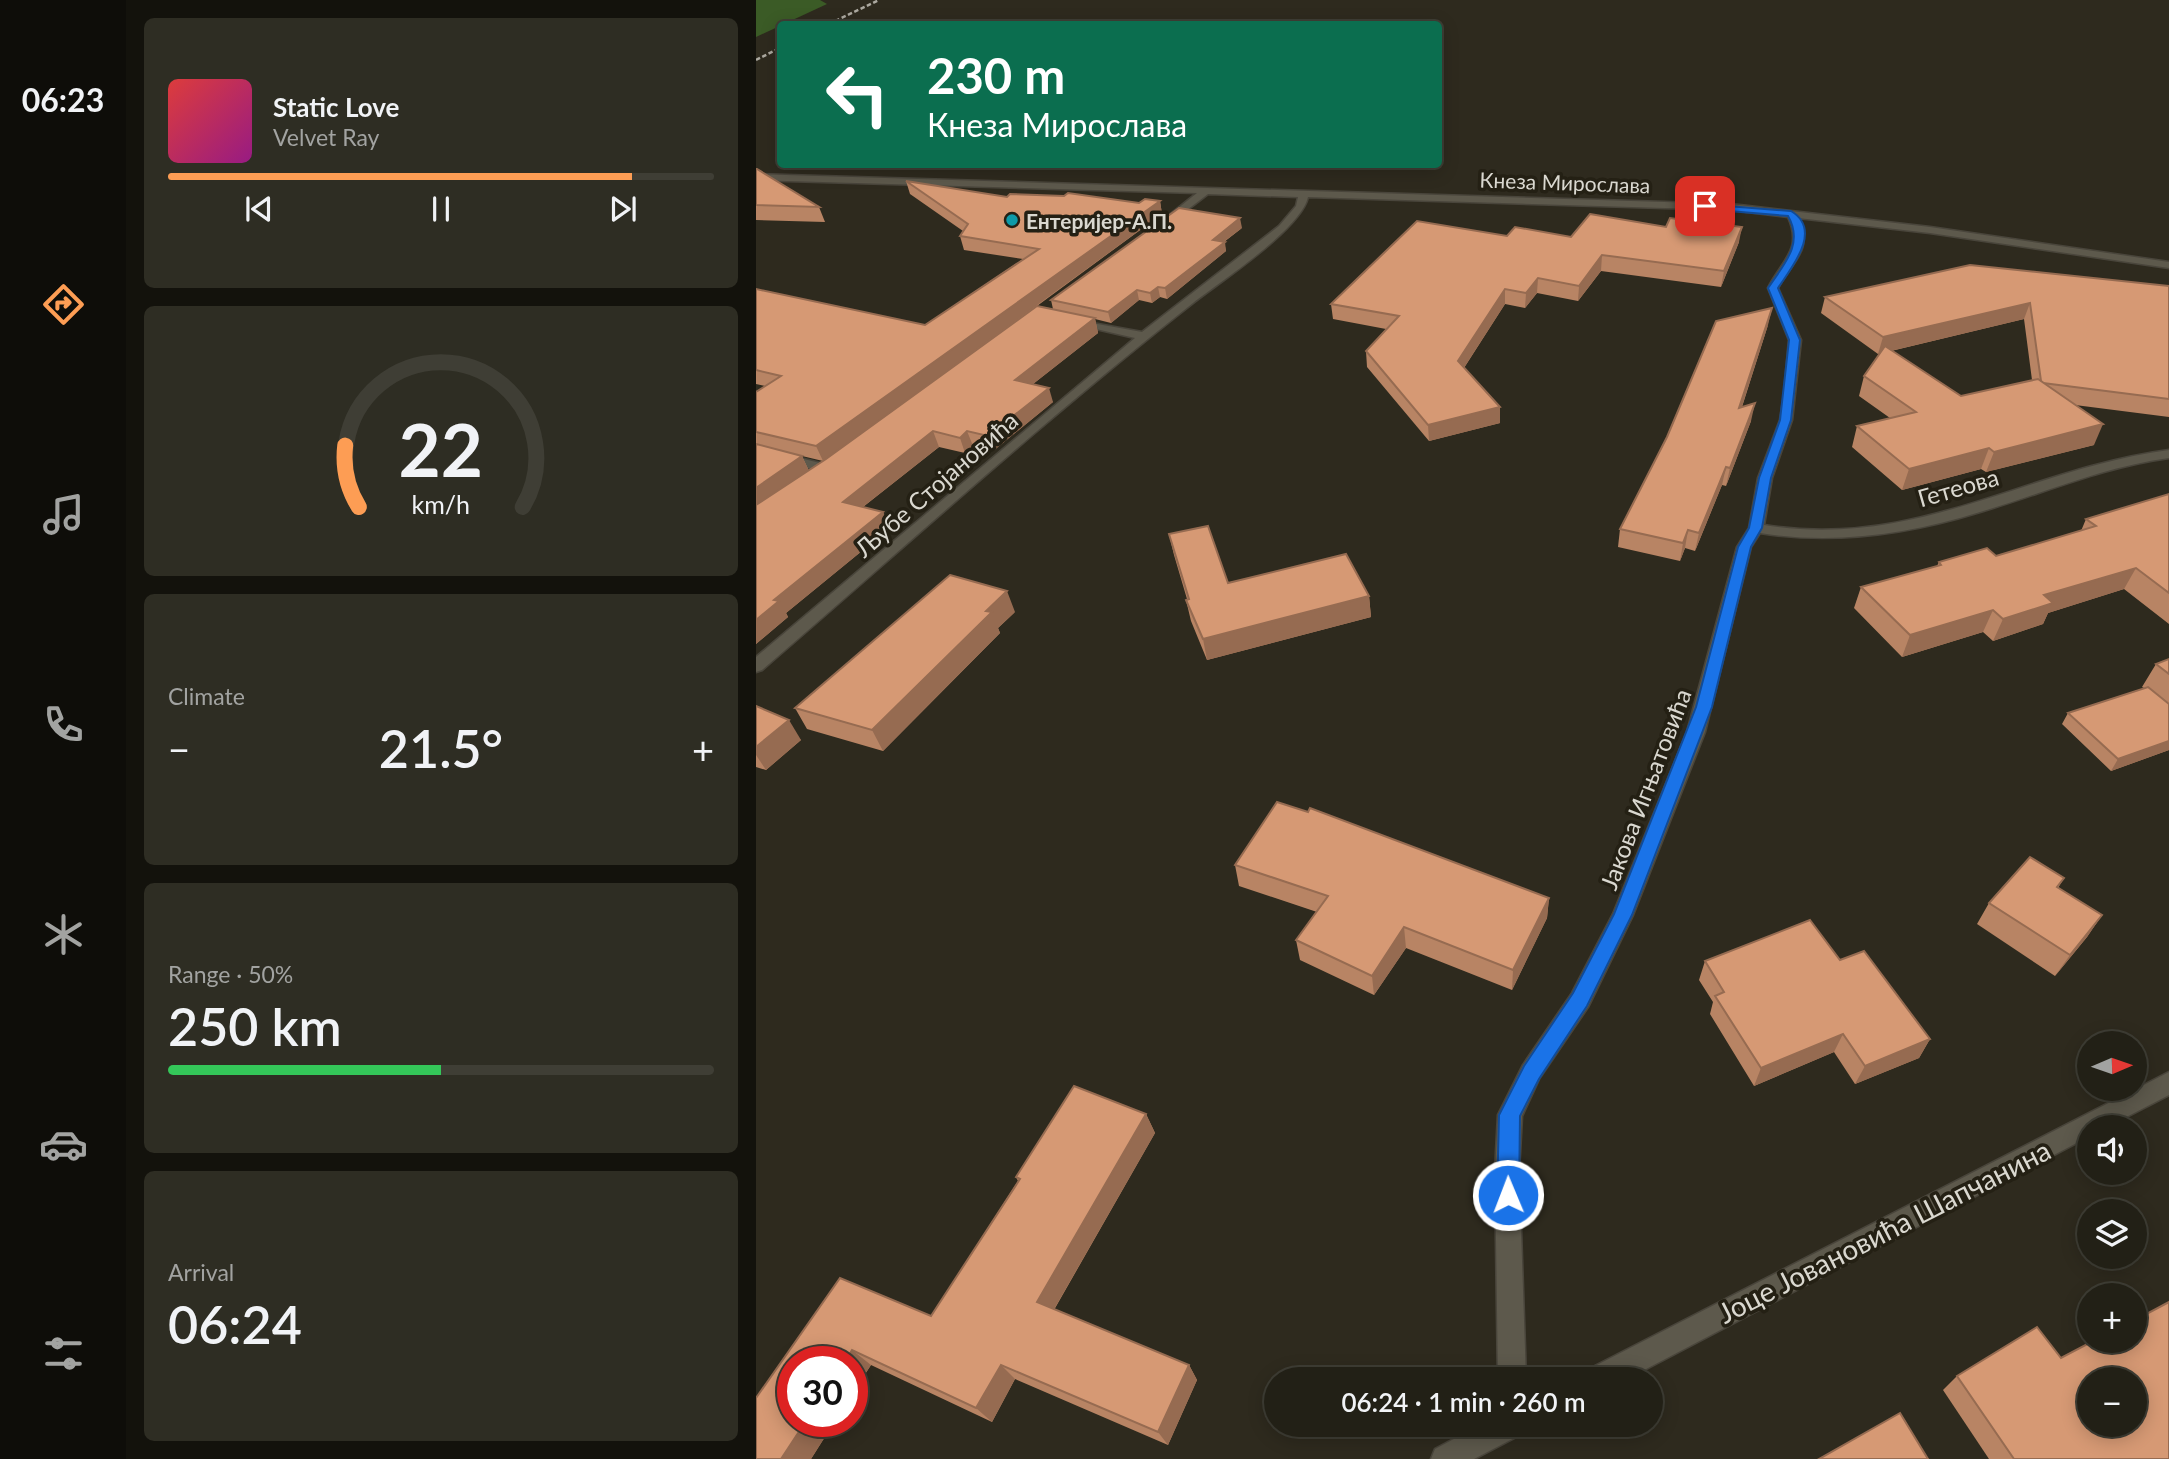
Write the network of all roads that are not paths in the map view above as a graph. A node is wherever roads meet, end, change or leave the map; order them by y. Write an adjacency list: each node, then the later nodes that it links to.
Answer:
1 (756, 177): 2 (street, Кнеза Мирослава)
2 (1207, 190): 3 (street, Кнеза Мирослава); 5 (street)
3 (1304, 193): 4 (street, Кнеза Мирослава); 8 (street, Љубе Стојановића)
4 (1791, 213): 6 (street, Кнеза Мирослава); 12 (street, Јакова Игњатовића)
5 (1152, 233)
6 (2169, 265)
7 (1066, 320): 8 (street)
8 (1144, 336): 13 (street, Љубе Стојановића)
9 (756, 452): 11 (street)
10 (2169, 454): 12 (street, Гетеова)
11 (827, 469)
12 (1756, 528): 15 (street, Јакова Игњатовића)
13 (756, 666)
14 (2169, 1083): 16 (street, Јоце Јовановића Шапчанина)
15 (1511, 1367)
16 (1622, 1367)
17 (1487, 1437): 18 (street)
18 (1445, 1459)

